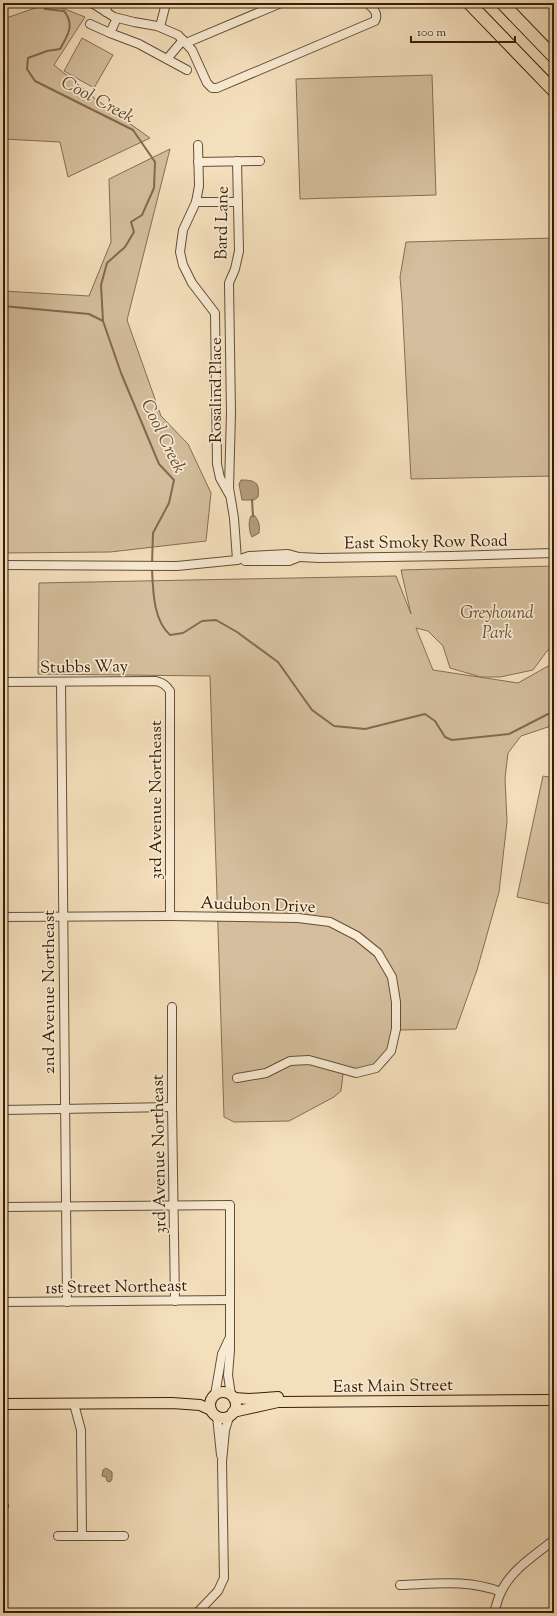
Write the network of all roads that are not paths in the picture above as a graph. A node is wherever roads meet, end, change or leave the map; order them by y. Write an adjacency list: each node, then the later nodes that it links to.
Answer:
1 (92, 3): 9 (street)
2 (108, 3): 9 (street)
3 (166, 3): 12 (street)
4 (281, 3): 8 (street)
5 (367, 3): 14 (street)
6 (469, 3): 18 (highway)
7 (502, 3): 15 (highway)
8 (264, 6): 14 (street)
9 (106, 12): 10 (street)
10 (117, 18): 12 (street); 13 (street)
11 (90, 24): 13 (street)
12 (160, 27): 14 (street)
13 (110, 33): 16 (street)
14 (185, 41): 16 (street)
15 (554, 57)
16 (167, 59): 17 (street)
17 (187, 70)
18 (554, 91)
19 (198, 145): 22 (street)
20 (237, 161): 21 (street); 22 (street); 24 (street, Bard Lane)
21 (260, 161)
22 (198, 162): 23 (street)
23 (196, 202): 24 (street); 26 (street, Rosalind Place)
24 (238, 202): 25 (street, Bard Lane)
25 (229, 283): 26 (street, Rosalind Place)
26 (230, 497): 28 (street, Rosalind Place)
27 (554, 553): 28 (street, East Smoky Row Road)
28 (237, 560): 29 (street, East Smoky Row Road)
29 (3, 565)
30 (3, 682): 31 (street, Stubbs Way)
31 (61, 682): 32 (street, Stubbs Way); 34 (street, 2nd Avenue Northeast)
32 (165, 684): 33 (street, 3rd Avenue Northeast)
33 (170, 916): 34 (street, Audubon Drive); 37 (street, Audubon Drive)
34 (63, 917): 35 (street, Audubon Drive); 39 (street, 2nd Avenue Northeast)
35 (3, 918)
36 (172, 1007): 38 (street, 3rd Avenue Northeast)
37 (237, 1078)
38 (172, 1107): 39 (street); 41 (street, 3rd Avenue Northeast)
39 (64, 1109): 40 (street); 42 (street, 2nd Avenue Northeast)
40 (3, 1110)
41 (174, 1205): 42 (street); 44 (street); 45 (street, 3rd Avenue Northeast)
42 (66, 1206): 43 (street); 47 (street, 2nd Avenue Northeast)
43 (3, 1207)
44 (230, 1300): 45 (street, 1st Street Northeast); 48 (street)
45 (175, 1301): 47 (street, 1st Street Northeast)
46 (3, 1302): 47 (street, 1st Street Northeast)
47 (67, 1302)
48 (229, 1338): 50 (street); 51 (street)
49 (554, 1394): 51 (main road, East Main Street)
50 (214, 1396): 51 (main road); 53 (main road); 56 (main road)
51 (233, 1397): 57 (main road)
52 (554, 1400): 57 (main road, East Main Street)
53 (172, 1403): 55 (main road); 56 (main road)
54 (3, 1404): 55 (main road)
55 (74, 1404): 60 (street)
56 (214, 1413): 57 (main road); 58 (street)
57 (231, 1414): 58 (street)
58 (222, 1462): 65 (street)
59 (58, 1536): 60 (street)
60 (82, 1536): 61 (street)
61 (124, 1536)
62 (554, 1540): 64 (street)
63 (400, 1585): 64 (street)
64 (501, 1592): 66 (street)
65 (197, 1613)
66 (494, 1613)

